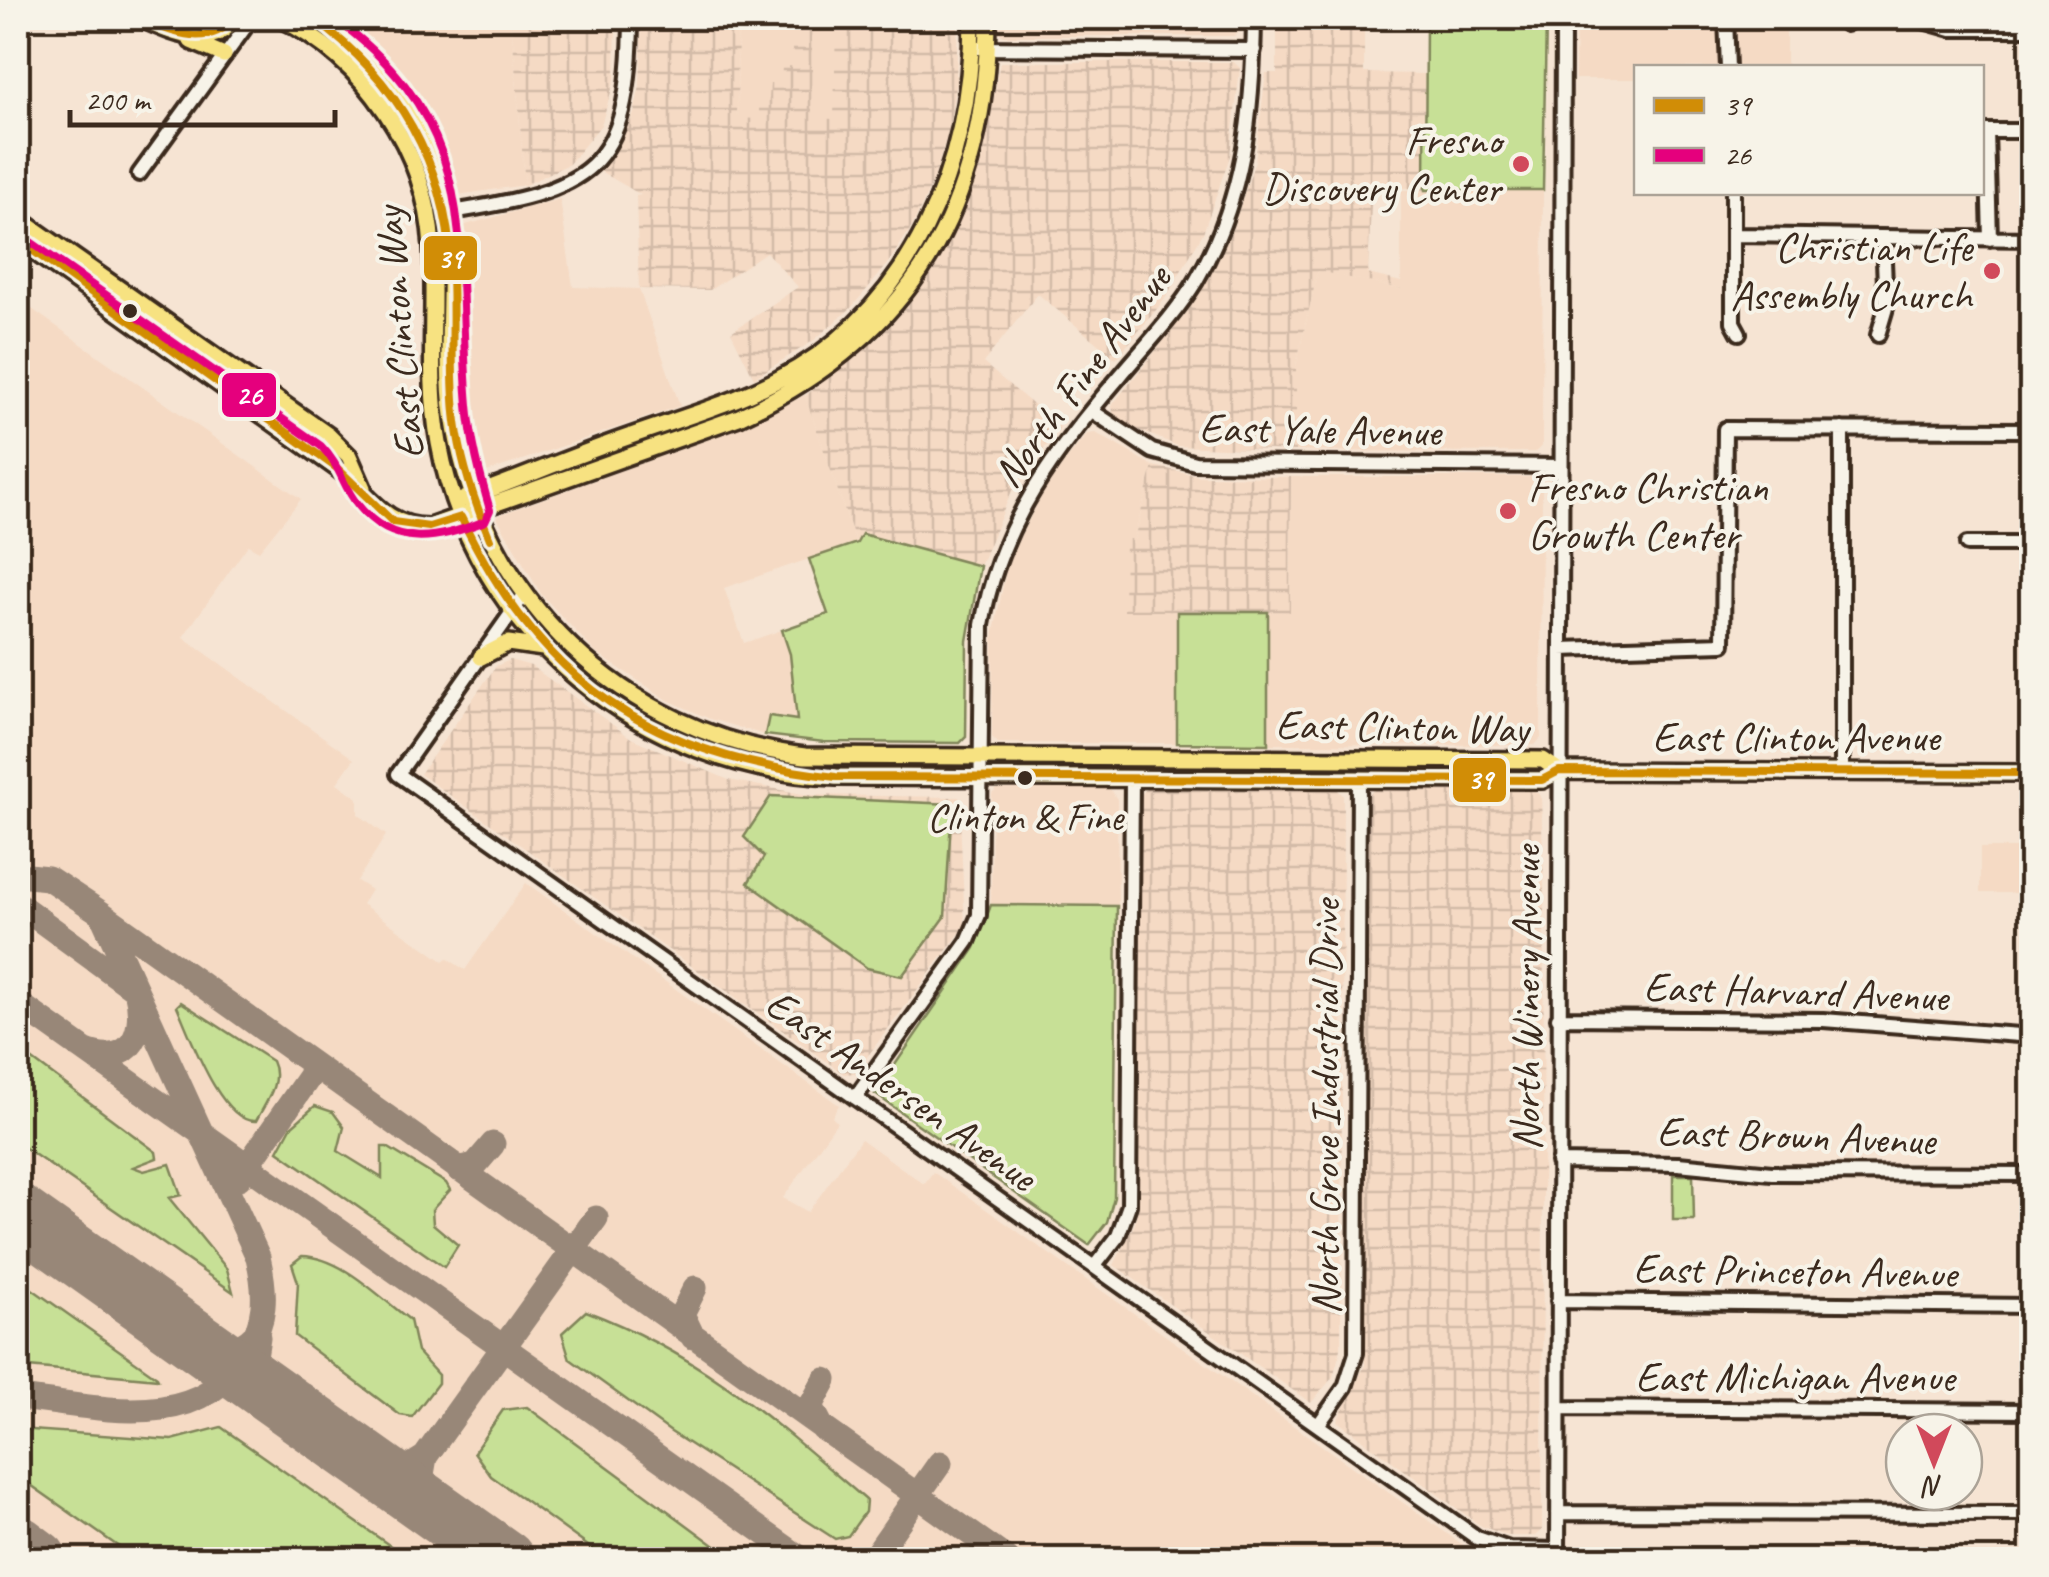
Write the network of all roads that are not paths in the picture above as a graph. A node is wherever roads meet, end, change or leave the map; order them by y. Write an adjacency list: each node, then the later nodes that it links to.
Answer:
1 (138, 18): 13 (main road)
2 (235, 18): 13 (main road)
3 (252, 18): 17 (street)
4 (279, 18): 19 (main road, East Clinton Way)
5 (313, 18): 24 (main road, East Clinton Way)
6 (631, 18): 24 (street)
7 (972, 18): 15 (main road)
8 (988, 18): 15 (main road)
9 (1254, 18): 16 (street, North Fine Avenue)
10 (1563, 18): 38 (street, North Winery Avenue)
11 (1726, 18): 18 (street)
12 (1912, 18): 14 (street)
13 (164, 29): 17 (main road)
14 (2032, 29)
15 (980, 48): 16 (street); 40 (main road)
16 (1254, 50): 35 (street, North Fine Avenue)
17 (224, 56): 22 (street)
18 (1728, 65)
19 (390, 117): 24 (main road); 41 (main road, East Clinton Way)
20 (2032, 130): 21 (street)
21 (1984, 131): 28 (street)
22 (138, 174)
23 (1732, 195): 26 (street)
24 (446, 213): 40 (main road, East Clinton Way)
25 (18, 218): 31 (main road)
26 (1734, 234): 27 (street); 33 (street)
27 (1882, 238): 28 (street); 34 (street)
28 (1990, 238): 29 (street)
29 (2032, 239)
30 (18, 240): 32 (main road)
31 (55, 243): 32 (main road); 39 (main road)
32 (43, 258): 39 (main road)
33 (1739, 332)
34 (1878, 334)
35 (1092, 411): 38 (street, East Yale Avenue); 51 (street, North Fine Avenue)
36 (1842, 428): 37 (street); 47 (street); 53 (street)
37 (2032, 430)
38 (1561, 466): 47 (street, North Winery Avenue)
39 (366, 496): 41 (main road)
40 (475, 504): 41 (main road); 44 (main road, East Clinton Way)
41 (458, 510): 45 (main road, East Clinton Way)
42 (1967, 544): 43 (street)
43 (2032, 544)
44 (524, 595): 45 (street, East Andersen Avenue); 50 (main road, East Clinton Way)
45 (513, 611): 46 (main road, East Clinton Way); 48 (street, East Andersen Avenue)
46 (544, 648): 48 (main road); 49 (main road, East Clinton Way)
47 (1560, 649): 52 (street, North Winery Avenue)
48 (480, 657): 60 (street, East Andersen Avenue)
49 (658, 733): 50 (main road); 55 (main road, East Clinton Way)
50 (755, 748): 51 (main road, East Clinton Way)
51 (982, 759): 52 (main road, East Clinton Way); 55 (street, North Fine Avenue)
52 (1559, 771): 53 (main road, East Clinton Avenue); 57 (main road, East Clinton Way); 58 (street, North Winery Avenue)
53 (1842, 772): 54 (main road, East Clinton Avenue)
54 (2032, 773)
55 (981, 778): 56 (main road, East Clinton Way); 60 (street, North Fine Avenue)
56 (1132, 778): 57 (main road, East Clinton Way); 63 (street)
57 (1359, 779): 68 (street, North Grove Industrial Drive)
58 (1558, 1018): 59 (street, East Harvard Avenue); 61 (street, North Winery Avenue)
59 (2032, 1036)
60 (855, 1098): 63 (street, East Andersen Avenue)
61 (1558, 1162): 62 (street, East Brown Avenue); 64 (street, North Winery Avenue)
62 (2032, 1174)
63 (1094, 1267): 68 (street, East Andersen Avenue)
64 (1558, 1301): 65 (street, East Princeton Avenue); 66 (street, North Winery Avenue)
65 (2032, 1306)
66 (1558, 1408): 67 (street, East Michigan Avenue); 69 (street, North Winery Avenue)
67 (2032, 1411)
68 (1318, 1425): 71 (street, East Andersen Avenue)
69 (1558, 1512): 70 (street); 71 (street, North Winery Avenue)
70 (2032, 1514)
71 (1558, 1555)

